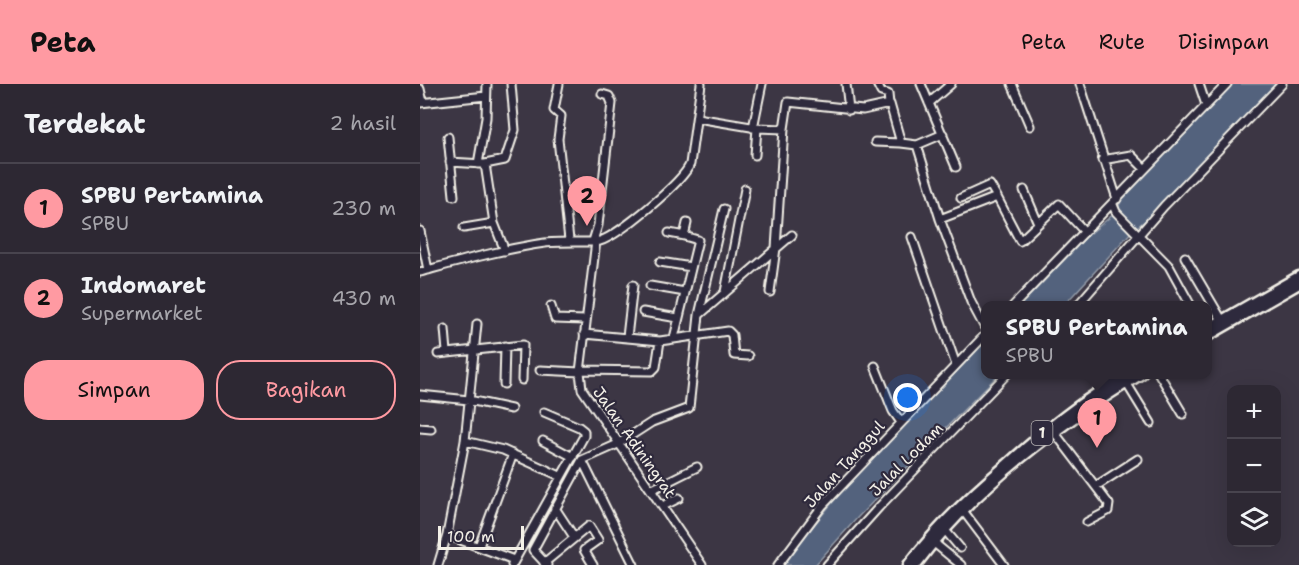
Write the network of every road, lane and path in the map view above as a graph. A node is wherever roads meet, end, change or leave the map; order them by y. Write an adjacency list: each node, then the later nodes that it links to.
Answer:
1 (486, 84): 17 (street)
2 (511, 84): 35 (street)
3 (558, 84): 57 (street)
4 (701, 84): 23 (street)
5 (762, 84): 25 (street)
6 (846, 84): 22 (street)
7 (877, 84): 20 (street)
8 (921, 84): 19 (street)
9 (951, 84): 19 (street)
10 (1012, 84): 24 (street)
11 (1080, 84): 33 (street)
12 (1199, 84): 21 (street)
13 (1227, 84): 21 (street)
14 (1282, 84): 52 (street)
15 (420, 89): 18 (street)
16 (602, 94): 58 (street, Jalan Adiningrat)
17 (486, 96): 18 (street); 35 (street)
18 (421, 102)
19 (929, 103): 27 (street)
20 (889, 104): 22 (street); 30 (street)
21 (1206, 105): 37 (street)
22 (849, 110): 26 (street)
23 (697, 118): 25 (street); 58 (street)
24 (1030, 126)
25 (755, 128): 26 (street); 32 (street)
26 (784, 129): 59 (street)
27 (943, 134): 31 (street); 36 (street)
28 (447, 137): 34 (street)
29 (875, 142): 30 (street)
30 (901, 143): 31 (street)
31 (917, 145): 45 (street)
32 (755, 155)
33 (1102, 160): 37 (street); 43 (street)
34 (450, 162): 35 (street); 40 (street)
35 (482, 164): 46 (street)
36 (956, 167)
37 (1145, 170): 43 (street)
38 (745, 189): 71 (street)
39 (1024, 190): 48 (street)
40 (454, 196)
41 (997, 197): 42 (street); 45 (street); 48 (street)
42 (961, 198)
43 (1115, 206): 51 (street); 52 (street)
44 (724, 209): 80 (street)
45 (940, 219): 84 (street)
46 (494, 223): 49 (street); 60 (street)
47 (687, 223): 55 (street)
48 (1038, 223): 51 (street)
49 (464, 228)
50 (420, 231): 64 (street)
51 (1084, 231): 73 (street)
52 (1136, 232): 74 (street); 75 (street)
53 (669, 233): 55 (street)
54 (792, 235): 59 (street)
55 (685, 236): 63 (street)
56 (912, 237): 100 (street)
57 (569, 240): 58 (street); 60 (street)
58 (595, 241): 82 (street, Jalan Adiningrat)
59 (777, 248): 71 (street); 72 (street)
60 (505, 251): 64 (street)
61 (1185, 257): 76 (street)
62 (660, 262): 63 (street)
63 (691, 267): 70 (street)
64 (428, 270): 65 (street)
65 (420, 272)
66 (1299, 276): 83 (main road)
67 (1299, 284): 89 (main road)
68 (633, 285): 91 (street)
69 (650, 286): 70 (street)
70 (685, 292): 81 (street)
71 (726, 292): 80 (street)
72 (770, 292)
73 (1018, 301)
74 (1081, 301)
75 (1188, 301)
76 (1210, 301)
77 (1212, 304): 83 (street)
78 (551, 306): 82 (street)
79 (644, 312): 81 (street)
80 (699, 315): 90 (street)
81 (678, 318): 92 (street)
82 (585, 320): 88 (street, Jalan Adiningrat)
83 (1221, 320): 86 (main road)
84 (981, 322)
85 (477, 324): 96 (street)
86 (1212, 326)
87 (445, 329): 97 (street)
88 (584, 334): 91 (street); 103 (street, Jalan Adiningrat)
89 (1212, 334)
90 (694, 335): 92 (street); 99 (street); 123 (street)
91 (627, 337): 94 (street)
92 (674, 338): 94 (street)
93 (981, 338): 100 (street, Jalan Tanggul)
94 (660, 341): 103 (street)
95 (505, 346): 96 (street); 109 (street); 110 (street)
96 (475, 350): 97 (street); 112 (street)
97 (447, 352): 98 (street)
98 (438, 354)
99 (748, 356)
100 (956, 365): 116 (street, Jalan Tanggul)
101 (875, 366): 116 (street)
102 (540, 370): 103 (street)
103 (580, 371): 123 (street, Jalan Adiningrat)
104 (1003, 379): 146 (street, Jalal Lodam)
105 (1123, 379): 120 (main road, 1)
106 (1123, 379): 124 (main road, 1)
107 (1127, 379): 117 (street)
108 (1161, 379): 115 (street)
109 (522, 380)
110 (504, 384)
111 (420, 395): 112 (street)
112 (469, 400): 113 (street); 121 (street)
113 (511, 409)
114 (544, 412): 126 (street)
115 (1183, 414)
116 (900, 421): 151 (street, Jalan Tanggul)
117 (1150, 423)
118 (420, 428): 119 (street)
119 (431, 429)
120 (1055, 433): 124 (main road, 1); 131 (street)
121 (465, 441): 125 (street); 139 (street)
122 (543, 441): 126 (street)
123 (618, 444): 128 (street); 132 (street, Jalan Adiningrat)
124 (1029, 450): 136 (main road, 1); 152 (main road, 1)
125 (513, 454): 130 (street); 142 (street)
126 (573, 457): 130 (street)
127 (1138, 459): 131 (street)
128 (582, 460): 135 (street); 149 (street)
129 (697, 467): 132 (street)
130 (560, 476): 144 (street)
131 (1096, 486): 137 (street)
132 (651, 490): 134 (street, Jalan Adiningrat)
133 (679, 498): 134 (street)
134 (663, 506): 150 (street, Jalan Adiningrat)
135 (555, 508): 140 (street); 145 (street)
136 (964, 512): 138 (main road, 1); 155 (street)
137 (1087, 522)
138 (945, 529): 141 (main road, 1); 143 (street)
139 (447, 535): 142 (street); 147 (street)
140 (574, 537): 145 (street); 148 (street)
141 (933, 542): 153 (main road, 1); 154 (street)
142 (479, 546): 144 (street)
143 (960, 548)
144 (513, 563)
145 (546, 564)
146 (830, 564)
147 (438, 565)
148 (592, 565)
149 (633, 565)
150 (701, 565)
151 (778, 565)
152 (908, 565)
153 (916, 565)
154 (961, 565)
155 (1004, 565)

